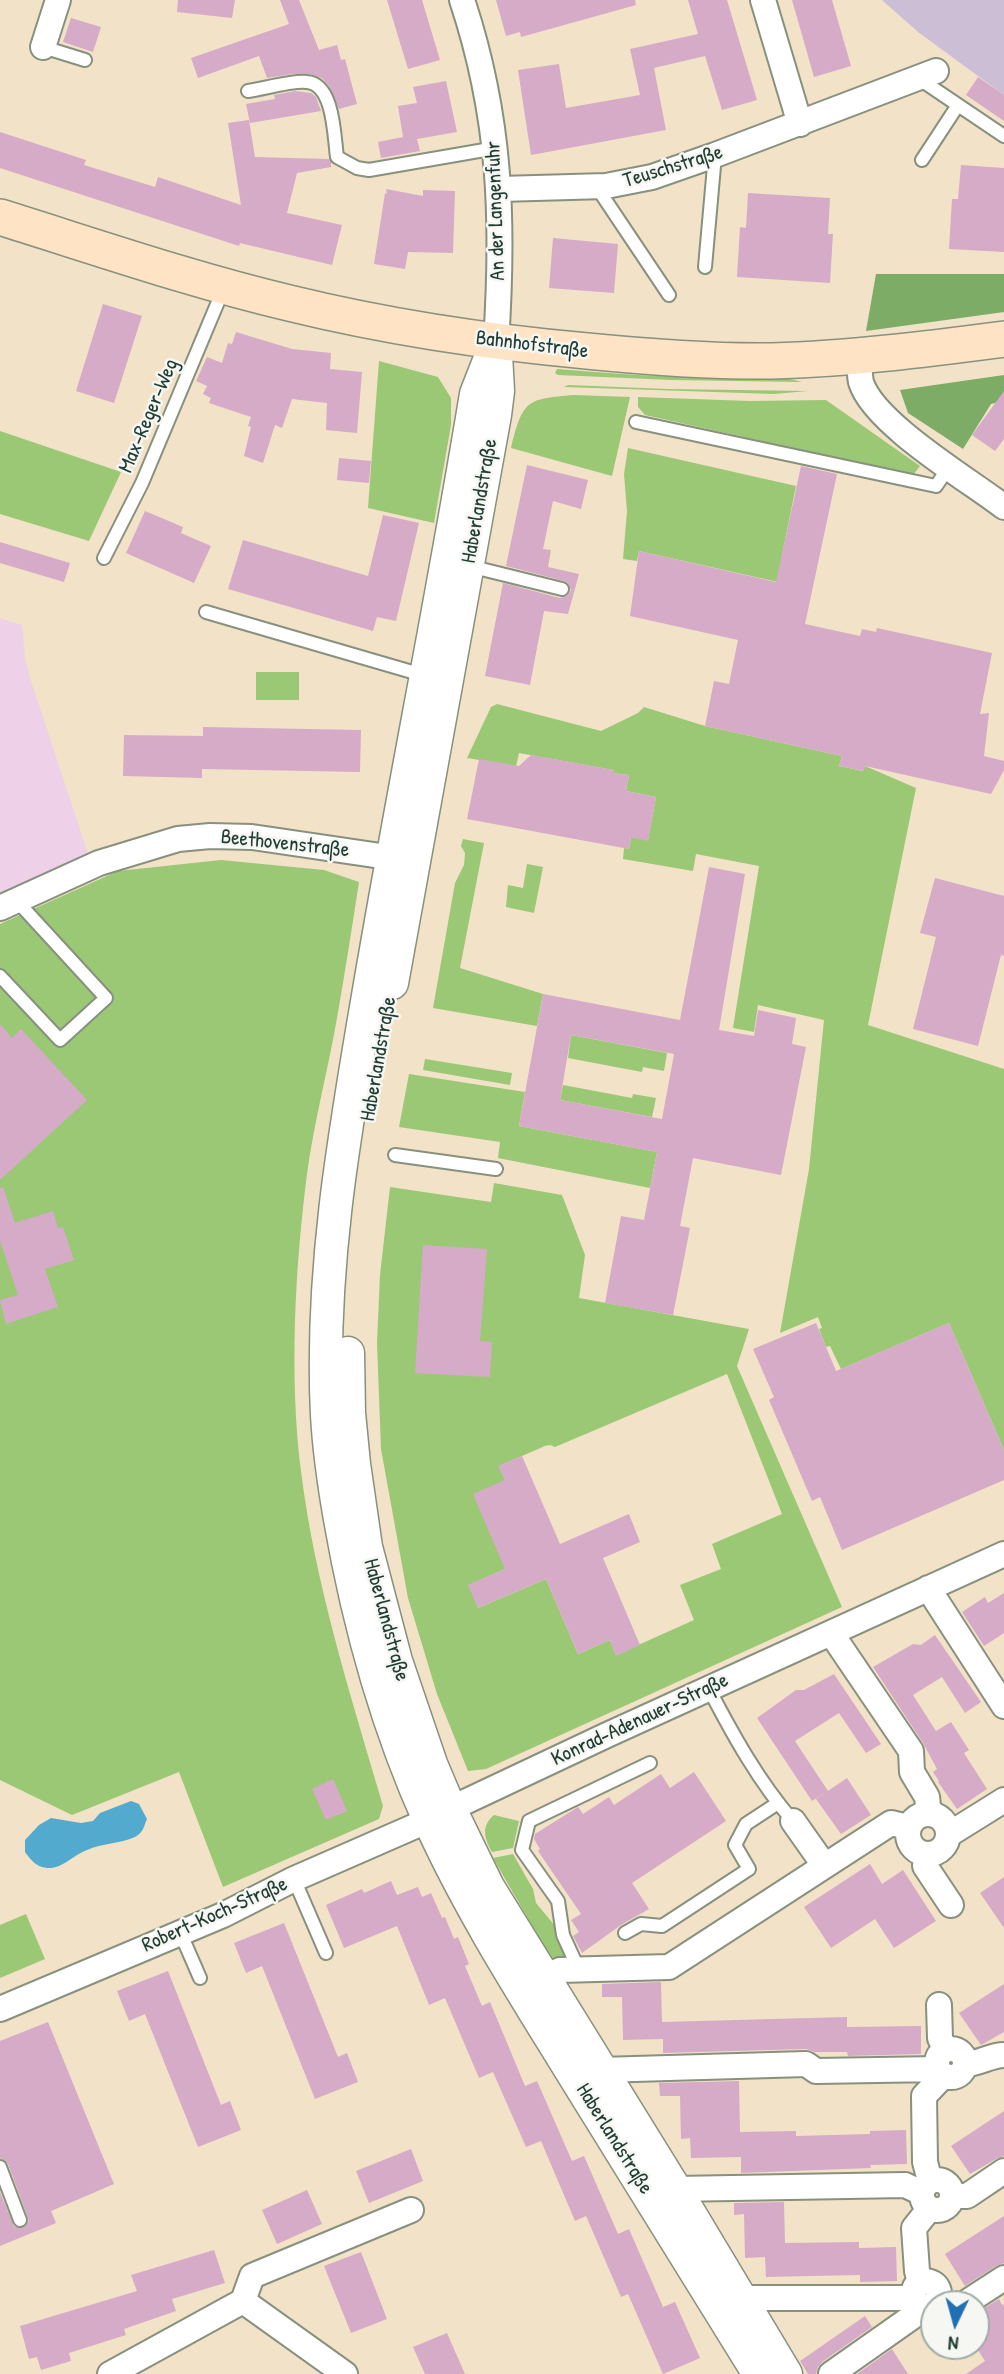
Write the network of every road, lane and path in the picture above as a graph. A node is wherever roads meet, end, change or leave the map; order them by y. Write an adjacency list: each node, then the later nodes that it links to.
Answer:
1 (58, 0): 4 (street)
2 (461, 0): 11 (street, An der Langenfuhr)
3 (762, 0): 9 (street)
4 (43, 47): 5 (lane)
5 (85, 60)
6 (927, 75): 8 (lane); 9 (street, Teuschstraße)
7 (248, 91): 11 (lane)
8 (958, 105): 10 (lane); 13 (lane)
9 (800, 124): 12 (street, Teuschstraße)
10 (1004, 136)
11 (496, 148): 15 (street, An der Langenfuhr)
12 (715, 155): 14 (street, Teuschstraße); 17 (lane)
13 (922, 160)
14 (596, 186): 15 (street, Teuschstraße); 19 (lane)
15 (500, 189): 21 (street, An der Langenfuhr)
16 (0, 217): 18 (main road, Bahnhofstraße)
17 (705, 267)
18 (225, 286): 21 (main road, Bahnhofstraße); 26 (lane, Max-Reger-Weg)
19 (669, 295)
20 (1004, 339): 22 (main road, Bahnhofstraße)
21 (496, 343): 22 (main road, Bahnhofstraße); 27 (street, Haberlandstraße); 30 (street, Haberlandstraße)
22 (860, 354): 24 (street)
23 (636, 422): 24 (lane)
24 (949, 467): 25 (street)
25 (1004, 507)
26 (103, 558)
27 (468, 566): 28 (lane); 31 (street, Haberlandstraße)
28 (562, 589)
29 (206, 612): 30 (lane)
30 (426, 676): 31 (street, Haberlandstraße)
31 (403, 860): 32 (street, Beethovenstraße); 45 (street, Haberlandstraße)
32 (8, 904): 33 (lane)
33 (0, 976)
34 (395, 1155): 35 (lane)
35 (496, 1169)
36 (1004, 1553): 37 (street, Konrad-Adenauer-Straße)
37 (928, 1588): 38 (street, Konrad-Adenauer-Straße); 40 (street)
38 (831, 1633): 39 (street, Konrad-Adenauer-Straße); 44 (street)
39 (709, 1689): 43 (lane); 45 (street, Konrad-Adenauer-Straße)
40 (1004, 1706)
41 (650, 1763): 55 (lane)
42 (1004, 1800): 47 (street)
43 (785, 1812): 49 (street); 53 (lane)
44 (929, 1814): 46 (street); 47 (street)
45 (439, 1815): 50 (street, Robert-Koch-Straße); 56 (street, Haberlandstraße); 76 (street, Haberlandstraße)
46 (908, 1827): 48 (street); 49 (street)
47 (948, 1835): 48 (street)
48 (926, 1854): 51 (street)
49 (824, 1865): 55 (street)
50 (294, 1879): 52 (street, Robert-Koch-Straße); 54 (lane)
51 (951, 1905)
52 (180, 1932): 57 (lane); 59 (street, Robert-Koch-Straße)
53 (625, 1933)
54 (326, 1953)
55 (579, 1970): 56 (street)
56 (544, 1977): 62 (street, Haberlandstraße)
57 (200, 1978)
58 (939, 2005): 61 (street)
59 (0, 2009)
60 (1004, 2055): 61 (street, Haberlandstraße)
61 (948, 2065): 62 (street, Haberlandstraße); 66 (street)
62 (600, 2070): 65 (street, Haberlandstraße)
63 (0, 2167): 68 (lane)
64 (1004, 2171): 66 (street)
65 (675, 2189): 66 (street, Haberlandstraße); 72 (street, Haberlandstraße)
66 (927, 2194): 70 (street)
67 (411, 2210): 74 (street)
68 (20, 2220)
69 (1004, 2278): 71 (street)
70 (929, 2290)
71 (967, 2290)
72 (740, 2298): 73 (street); 76 (street, Haberlandstraße)
73 (920, 2300)
74 (243, 2301): 77 (street); 78 (street)
75 (920, 2311): 79 (street)
76 (765, 2370)
77 (110, 2374)
78 (345, 2374)
79 (831, 2374)

